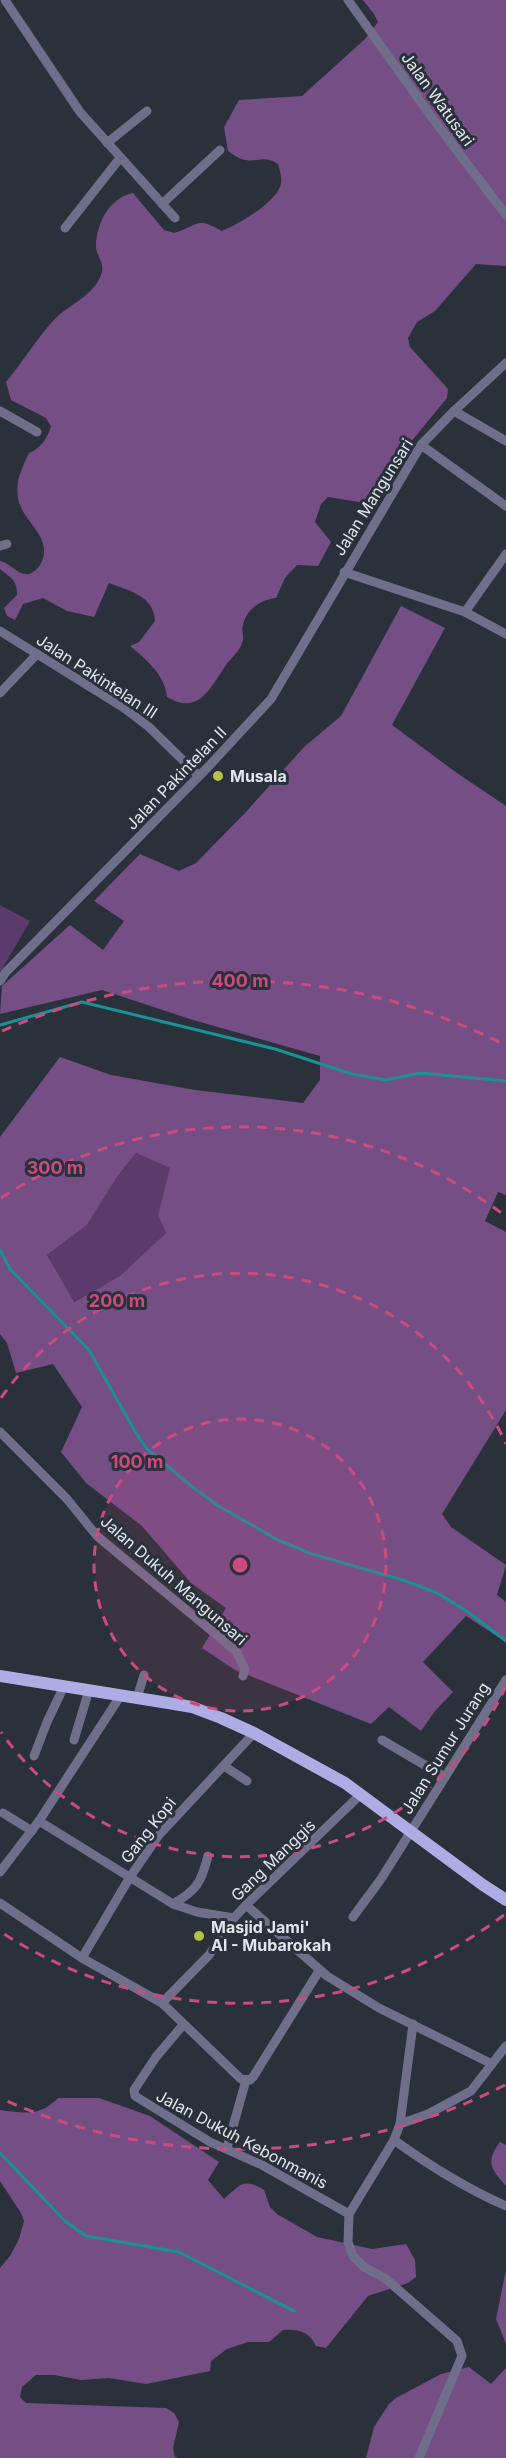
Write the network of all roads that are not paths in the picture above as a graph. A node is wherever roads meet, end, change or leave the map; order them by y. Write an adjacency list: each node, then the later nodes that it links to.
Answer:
1 (5, 0): 4 (street)
2 (348, 0): 8 (street, Jalan Watusari)
3 (147, 111): 4 (street)
4 (107, 143): 6 (street)
5 (220, 150): 7 (street)
6 (120, 158): 7 (street); 10 (street)
7 (162, 204): 9 (street)
8 (506, 215)
9 (175, 218)
10 (65, 228)
11 (506, 363): 13 (street, Jalan Mangunsari)
12 (0, 411): 14 (street)
13 (454, 411): 15 (street); 16 (street, Jalan Mangunsari)
14 (37, 432)
15 (506, 441)
16 (421, 445): 17 (street); 19 (street, Jalan Mangunsari)
17 (506, 506)
18 (506, 554): 20 (street)
19 (344, 572): 20 (street); 25 (street, Jalan Pakintelan II)
20 (465, 612): 21 (street)
21 (504, 630)
22 (0, 631): 23 (street, Jalan Pakintelan III)
23 (37, 654): 24 (street); 25 (street, Jalan Pakintelan III)
24 (0, 693)
25 (199, 776): 26 (street, Jalan Pakintelan II)
26 (0, 981)
27 (2, 1440): 30 (street, Jalan Dukuh Mangunsari)
28 (144, 1675): 35 (street)
29 (0, 1676): 32 (main road)
30 (243, 1676)
31 (506, 1680): 41 (street, Jalan Sumur Jurang)
32 (64, 1686): 33 (main road); 39 (street)
33 (89, 1690): 34 (main road); 37 (street)
34 (121, 1695): 35 (main road); 45 (street)
35 (137, 1698): 36 (main road)
36 (254, 1733): 40 (street, Gang Kopi); 43 (main road)
37 (74, 1740)
38 (382, 1740): 41 (street)
39 (34, 1756)
40 (224, 1766): 42 (street); 50 (street, Gang Kopi)
41 (445, 1777): 47 (street, Jalan Sumur Jurang)
42 (247, 1781)
43 (360, 1795): 47 (main road); 54 (street, Gang Manggis)
44 (3, 1813): 46 (street)
45 (39, 1821): 46 (street); 50 (street)
46 (32, 1831): 49 (street)
47 (410, 1831): 51 (main road); 55 (street, Jalan Sumur Jurang)
48 (208, 1856): 53 (street)
49 (0, 1872)
50 (130, 1877): 53 (street); 57 (street, Gang Kopi)
51 (506, 1900)
52 (0, 1902): 57 (street)
53 (173, 1904): 56 (street)
54 (246, 1905): 56 (street, Gang Manggis); 58 (street)
55 (353, 1917)
56 (234, 1918): 59 (street, Gang Manggis)
57 (82, 1958): 59 (street)
58 (319, 1971): 60 (street); 64 (street)
59 (162, 2003): 61 (street)
60 (413, 2024): 63 (street); 65 (street)
61 (183, 2025): 64 (street); 67 (street, Jalan Dukuh Kebonmanis)
62 (506, 2046): 63 (street)
63 (492, 2064): 65 (street)
64 (246, 2080): 67 (street)
65 (400, 2124): 66 (street)
66 (394, 2140): 68 (street); 69 (street)
67 (227, 2148): 69 (street, Jalan Dukuh Kebonmanis)
68 (506, 2206)
69 (350, 2214): 70 (street)
70 (419, 2458)

